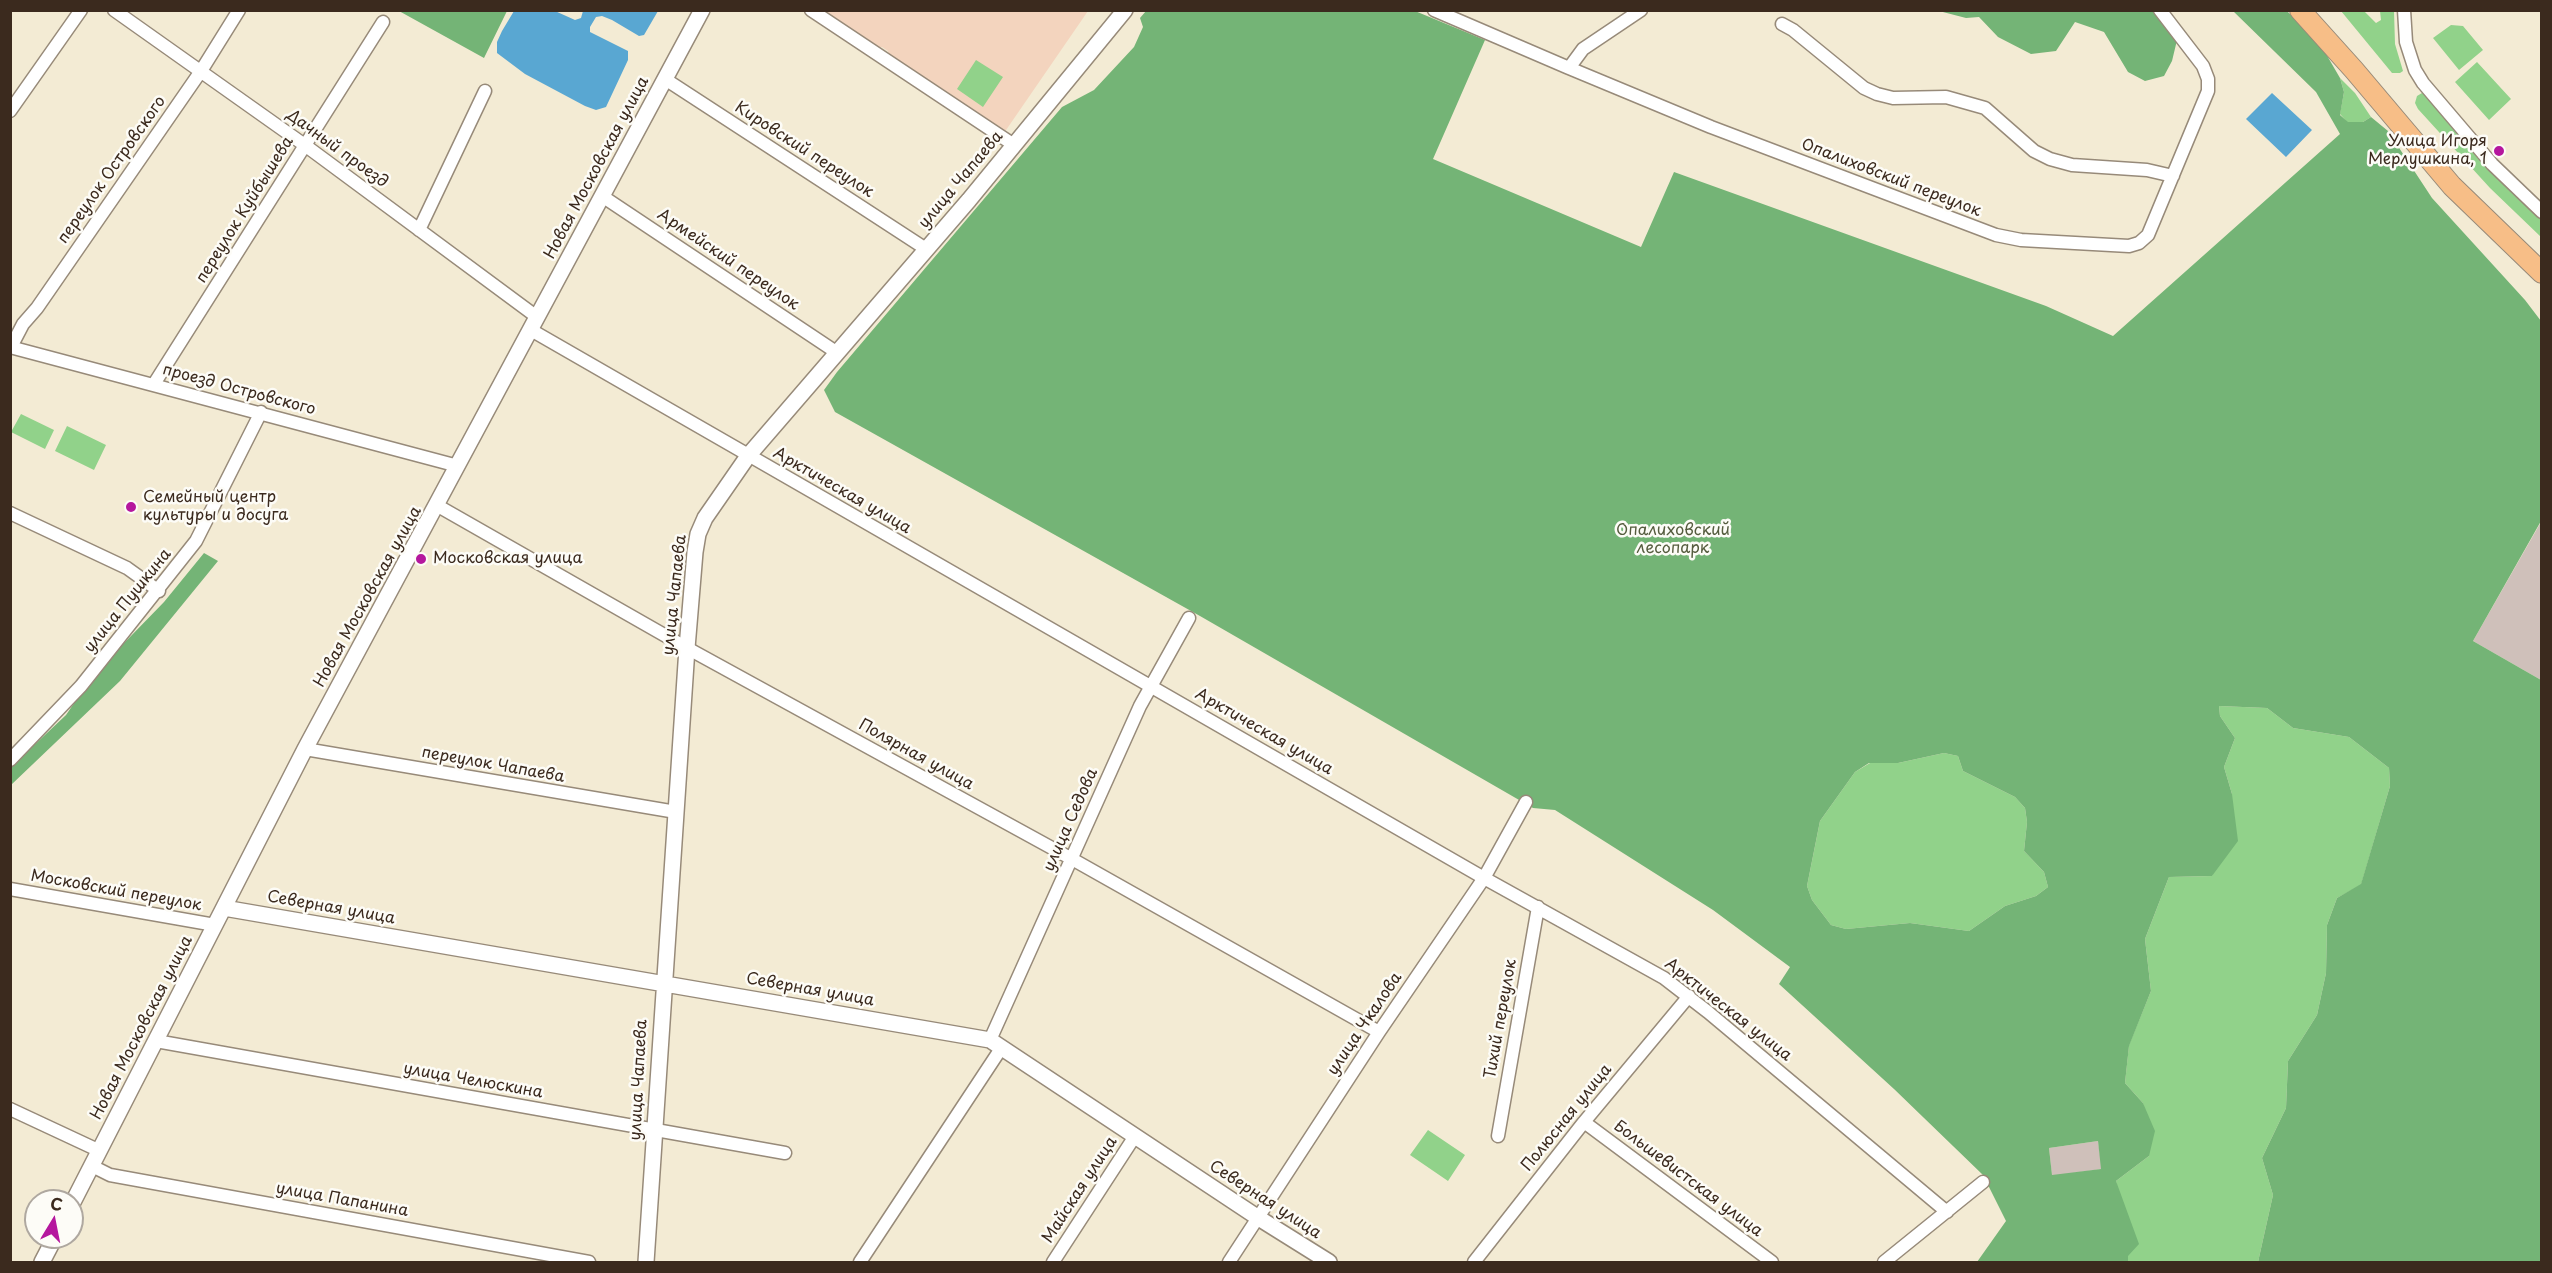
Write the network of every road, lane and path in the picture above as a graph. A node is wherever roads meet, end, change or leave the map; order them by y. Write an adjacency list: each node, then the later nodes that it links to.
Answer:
1 (81, 10): 19 (street)
2 (114, 10): 16 (street, Дачный проезд)
3 (238, 10): 16 (street, переулок Островского)
4 (702, 10): 17 (street, Новая Московская улица)
5 (811, 10): 20 (street)
6 (1125, 10): 20 (street, улица Чапаева)
7 (1434, 10): 15 (street)
8 (1641, 10): 15 (street)
9 (2160, 10): 22 (street, Опалиховский переулок)
10 (2300, 10): 28 (main road)
11 (2317, 10): 27 (main road)
12 (2404, 10): 24 (street)
13 (383, 22): 21 (street, переулок Куйбышева)
14 (1782, 24): 22 (street)
15 (1569, 68): 22 (street, Опалиховский переулок)
16 (201, 71): 21 (street, Дачный проезд); 30 (street, переулок Островского)
17 (665, 79): 23 (street, Новая Московская улица); 26 (street, Кировский переулок)
18 (485, 91): 25 (street)
19 (10, 111)
20 (1014, 145): 26 (street, улица Чапаева)
21 (306, 146): 25 (street, Дачный проезд); 32 (street, переулок Куйбышева)
22 (2174, 176)
23 (602, 196): 29 (street, Новая Московская улица); 31 (street, Армейский переулок)
24 (2541, 212)
25 (419, 230): 29 (street, Дачный проезд)
26 (926, 249): 31 (street, улица Чапаева)
27 (2541, 257)
28 (2541, 273)
29 (534, 323): 34 (street, Арктическая улица); 35 (street, Новая Московская улица)
30 (11, 347): 32 (street, проезд Островского)
31 (836, 352): 34 (street, улица Чапаева)
32 (154, 384): 33 (street, проезд Островского)
33 (261, 412): 35 (street, проезд Островского); 38 (street, улица Пушкина)
34 (748, 456): 40 (street, улица Чапаева); 41 (street, Арктическая улица)
35 (458, 466): 36 (street, Новая Московская улица)
36 (438, 506): 40 (street, Полярная улица); 42 (street, Новая Московская улица)
37 (10, 513): 38 (street)
38 (159, 591): 43 (street, улица Пушкина)
39 (1190, 618): 41 (street, улица Седова)
40 (687, 648): 45 (street, улица Чапаева); 46 (street, Полярная улица)
41 (1151, 686): 46 (street, улица Седова); 47 (street, Арктическая улица)
42 (305, 749): 45 (street, переулок Чапаева); 50 (street, Новая Московская улица)
43 (10, 760)
44 (1526, 802): 47 (street, улица Чкалова)
45 (676, 812): 52 (street, улица Чапаева)
46 (1072, 859): 54 (street, Полярная улица); 56 (street, улица Седова)
47 (1484, 878): 49 (street, Арктическая улица); 54 (street, улица Чкалова)
48 (10, 889): 51 (street, Московский переулок)
49 (1538, 907): 53 (street, Арктическая улица); 61 (street, Тихий переулок)
50 (224, 908): 51 (street, Новая Московская улица); 52 (street, Северная улица)
51 (215, 925): 55 (street, Новая Московская улица)
52 (663, 983): 56 (street, Северная улица); 59 (street, улица Чапаева)
53 (1689, 996): 58 (street, Полюсная улица); 67 (street, Арктическая улица)
54 (1378, 1032): 68 (street, улица Чкалова)
55 (156, 1041): 59 (street, улица Челюскина); 62 (street, Новая Московская улица)
56 (996, 1044): 60 (street, Северная улица); 73 (street, улица Седова)
57 (10, 1109): 62 (street)
58 (1584, 1122): 77 (street, Полюсная улица); 78 (street, Большевистская улица)
59 (655, 1130): 63 (street, улица Челюскина); 72 (street, улица Чапаева)
60 (1135, 1136): 68 (street, Северная улица); 74 (street, Майская улица)
61 (1498, 1136)
62 (100, 1151): 64 (street, Новая Московская улица)
63 (786, 1153)
64 (92, 1166): 66 (street, Новая Московская улица); 71 (street, улица Папанина)
65 (1983, 1182): 67 (street)
66 (80, 1189)
67 (1947, 1212): 79 (street)
68 (1257, 1217): 75 (street, улица Чкалова); 76 (street, Северная улица)
69 (49, 1249): 70 (street)
70 (42, 1263)
71 (589, 1263)
72 (646, 1263)
73 (860, 1263)
74 (1053, 1263)
75 (1229, 1263)
76 (1329, 1263)
77 (1474, 1263)
78 (1772, 1263)
79 (1884, 1263)

